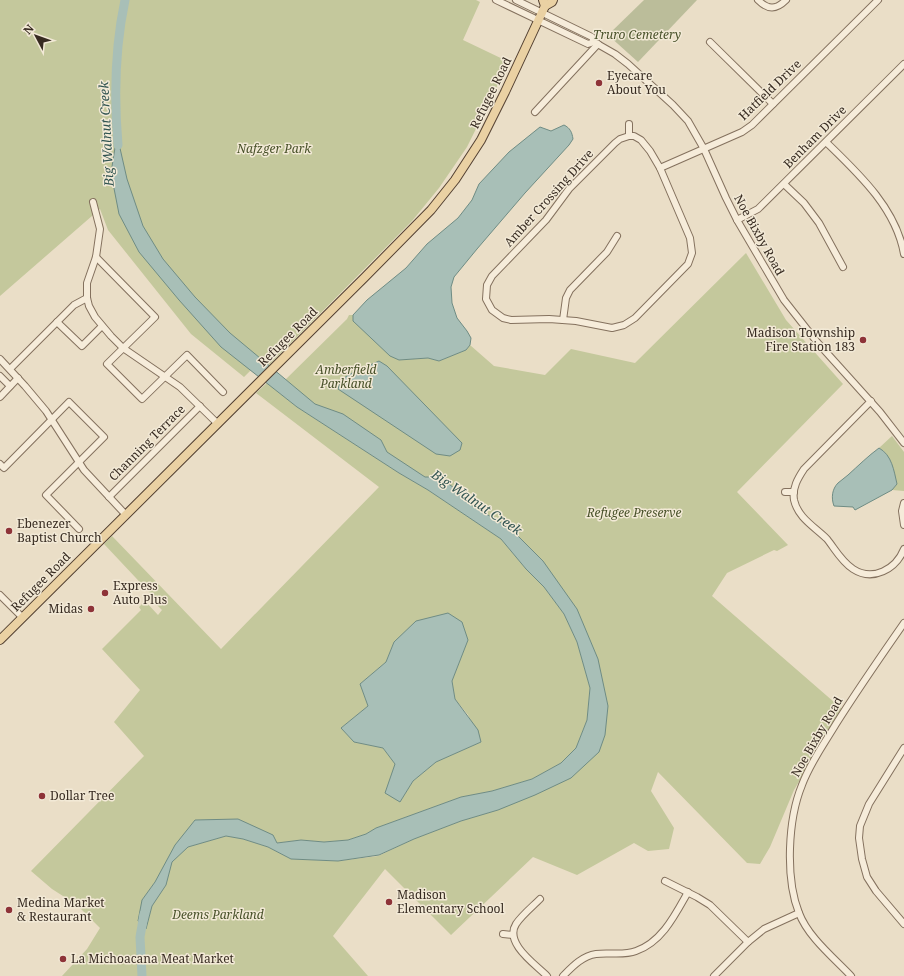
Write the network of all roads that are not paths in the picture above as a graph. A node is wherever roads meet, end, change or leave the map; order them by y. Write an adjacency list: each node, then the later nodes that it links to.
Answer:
1 (496, 0): 7 (street, Noe Bixby Road)
2 (516, 0): 7 (street, Noe Bixby Road)
3 (553, 0): 7 (main road)
4 (758, 0): 5 (street)
5 (786, 0)
6 (878, 0): 11 (street, Hatfield Drive)
7 (542, 10): 9 (street, Noe Bixby Road); 41 (main road, Refugee Road)
8 (710, 42): 11 (street)
9 (596, 43): 12 (street); 16 (street, Noe Bixby Road)
10 (904, 64): 15 (street, Benham Drive)
11 (773, 104): 16 (street, Hatfield Drive)
12 (535, 112)
13 (629, 124): 14 (street)
14 (629, 136): 17 (street); 26 (street, Amber Crossing Drive)
15 (826, 142): 18 (street, Benham Drive); 22 (street)
16 (704, 149): 17 (street, Hatfield Drive); 20 (street, Noe Bixby Road)
17 (660, 168): 26 (street)
18 (784, 184): 20 (street, Benham Drive); 24 (street)
19 (93, 202): 23 (street)
20 (737, 220): 38 (street, Noe Bixby Road)
21 (617, 236): 26 (street)
22 (904, 254)
23 (96, 257): 25 (street); 29 (street)
24 (843, 267)
25 (87, 298): 27 (street); 28 (street)
26 (563, 320)
27 (57, 322): 28 (street); 31 (street)
28 (102, 326): 29 (street)
29 (124, 348): 33 (street); 33 (street)
30 (0, 359): 31 (street)
31 (10, 369): 34 (street)
32 (0, 376): 35 (street)
33 (166, 376): 36 (street); 39 (street)
34 (18, 378): 35 (street); 40 (street)
35 (10, 386): 37 (street)
36 (223, 392)
37 (0, 397)
38 (871, 401): 42 (street, Noe Bixby Road); 46 (street)
39 (200, 406): 41 (street); 47 (street, Channing Terrace)
40 (52, 419): 43 (street); 43 (street); 44 (street)
41 (218, 424): 49 (main road, Refugee Road)
42 (904, 443)
43 (78, 463): 47 (street); 51 (street)
44 (2, 466)
45 (785, 492): 46 (street)
46 (794, 492): 52 (street)
47 (109, 497): 49 (street)
48 (904, 503): 50 (street)
49 (126, 515): 54 (main road, Refugee Road)
50 (904, 525)
51 (79, 529)
52 (904, 549)
53 (0, 595): 54 (street)
54 (23, 618): 56 (main road, Refugee Road)
55 (904, 623): 61 (street, Noe Bixby Road)
56 (0, 640)
57 (904, 748): 62 (street)
58 (665, 881): 59 (street)
59 (688, 892): 65 (street); 67 (street)
60 (540, 899): 64 (street)
61 (799, 913): 65 (street); 69 (street, Noe Bixby Road)
62 (904, 924)
63 (503, 934): 64 (street)
64 (513, 935): 66 (street)
65 (748, 942): 68 (street)
66 (547, 976)
67 (563, 976)
68 (714, 976)
69 (851, 976)

